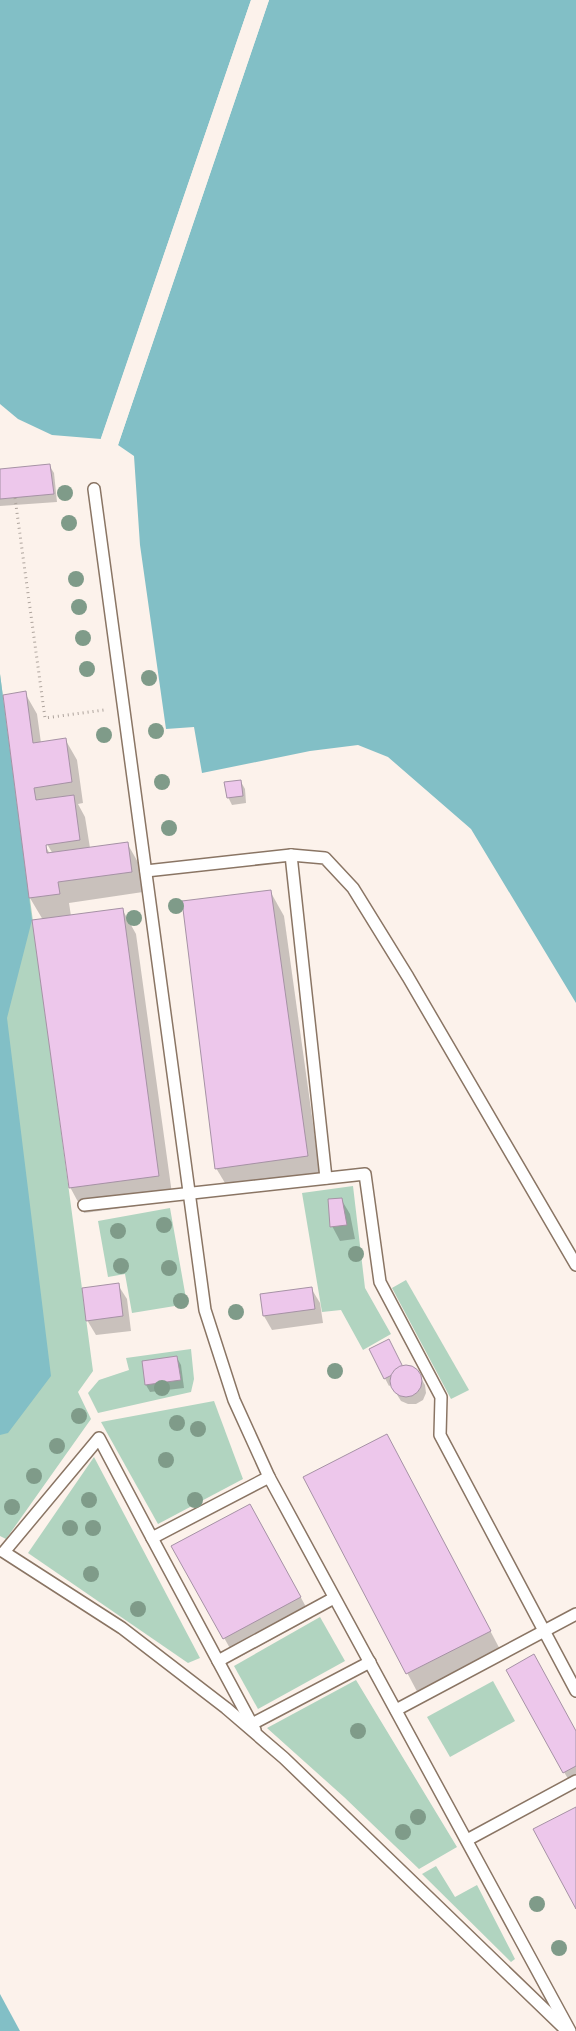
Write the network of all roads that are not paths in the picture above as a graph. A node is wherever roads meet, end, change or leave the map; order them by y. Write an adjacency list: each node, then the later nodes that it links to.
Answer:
1 (94, 488): 3 (lane)
2 (291, 855): 3 (lane); 4 (lane); 7 (lane)
3 (146, 871): 5 (lane)
4 (326, 1178): 5 (lane); 12 (lane)
5 (189, 1193): 6 (lane); 8 (lane)
6 (84, 1205)
7 (576, 1265)
8 (269, 1476): 9 (lane); 10 (lane)
9 (152, 1538): 13 (lane); 18 (lane)
10 (334, 1598): 13 (lane); 14 (lane)
11 (576, 1614): 12 (lane)
12 (544, 1631): 15 (lane); 16 (lane)
13 (218, 1661): 17 (lane)
14 (370, 1662): 16 (lane); 17 (lane)
15 (576, 1691)
16 (396, 1710): 20 (lane)
17 (252, 1724): 18 (lane)
18 (259, 1737): 21 (lane)
19 (576, 1781): 20 (lane)
20 (467, 1840): 21 (lane)
21 (569, 2031)

